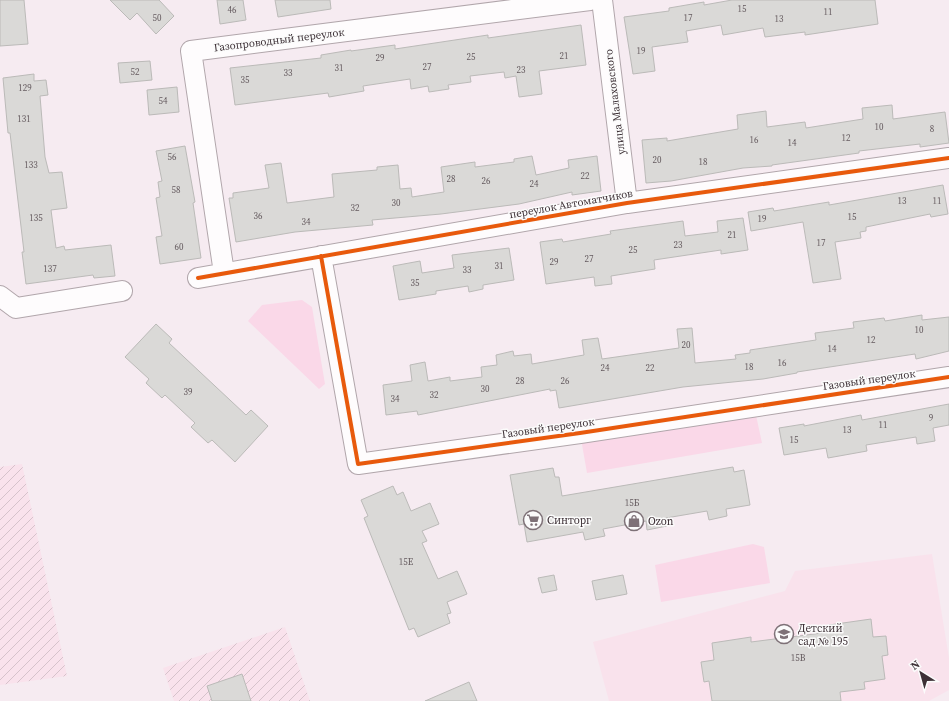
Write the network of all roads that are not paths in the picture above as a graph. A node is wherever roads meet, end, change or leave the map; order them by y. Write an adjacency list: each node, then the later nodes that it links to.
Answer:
1 (590, 0): 6 (street, Газопроводный переулок)
2 (602, 0): 4 (street, улица Малаховского)
3 (949, 158): 4 (street, переулок Автоматчиков)
4 (627, 203): 5 (street, переулок Автоматчиков)
5 (321, 256): 6 (street, переулок Автоматчиков); 10 (street, Газовый переулок)
6 (224, 273): 7 (street, переулок Автоматчиков)
7 (198, 278)
8 (122, 291): 9 (street)
9 (0, 296)
10 (949, 377)

